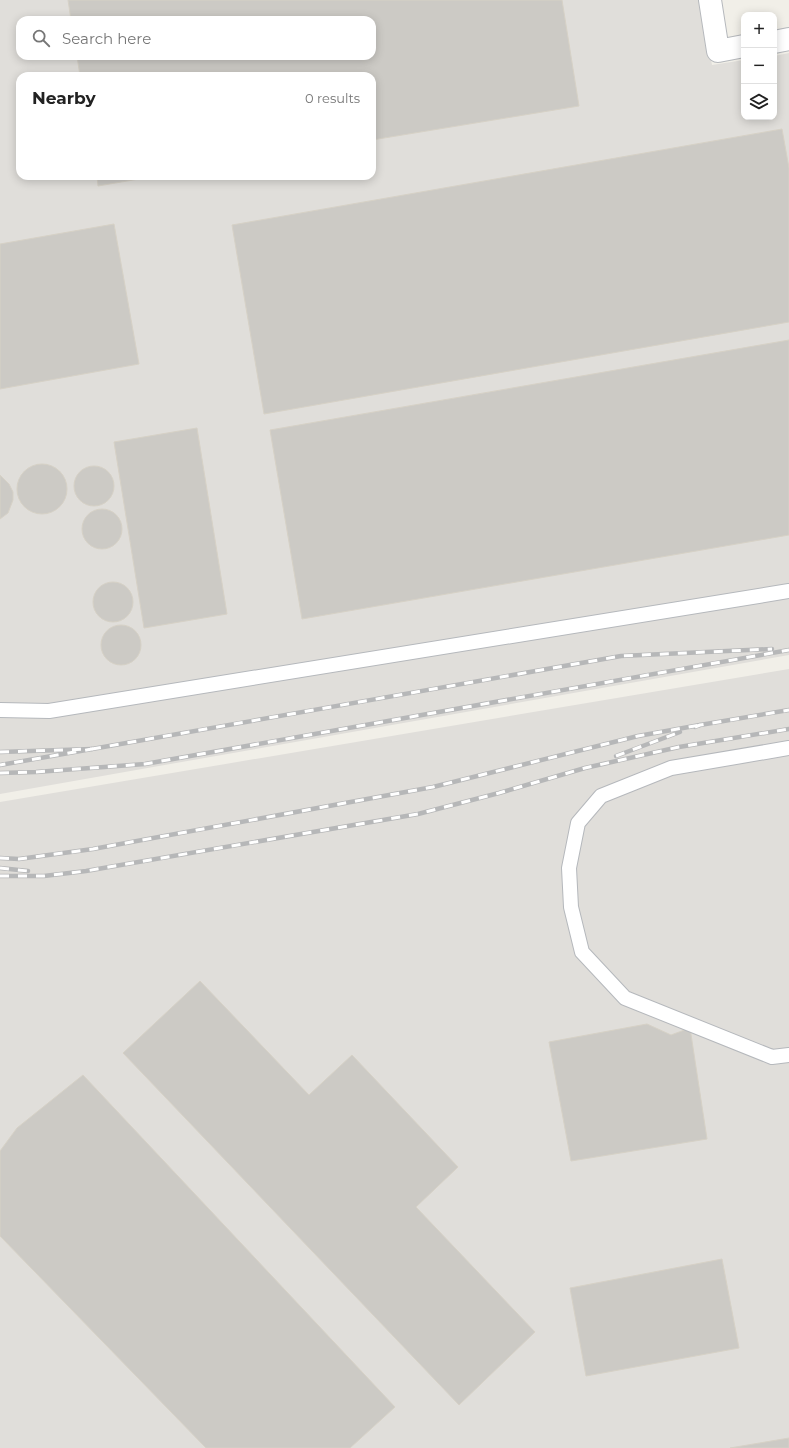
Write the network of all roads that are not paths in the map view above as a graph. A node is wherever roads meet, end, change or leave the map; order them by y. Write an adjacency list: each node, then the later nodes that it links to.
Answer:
1 (710, 0): 4 (street)
2 (789, 39): 3 (street)
3 (777, 41)
4 (741, 47)
5 (789, 590): 6 (lane)
6 (0, 710)
7 (789, 748): 8 (lane)
8 (789, 1055)

